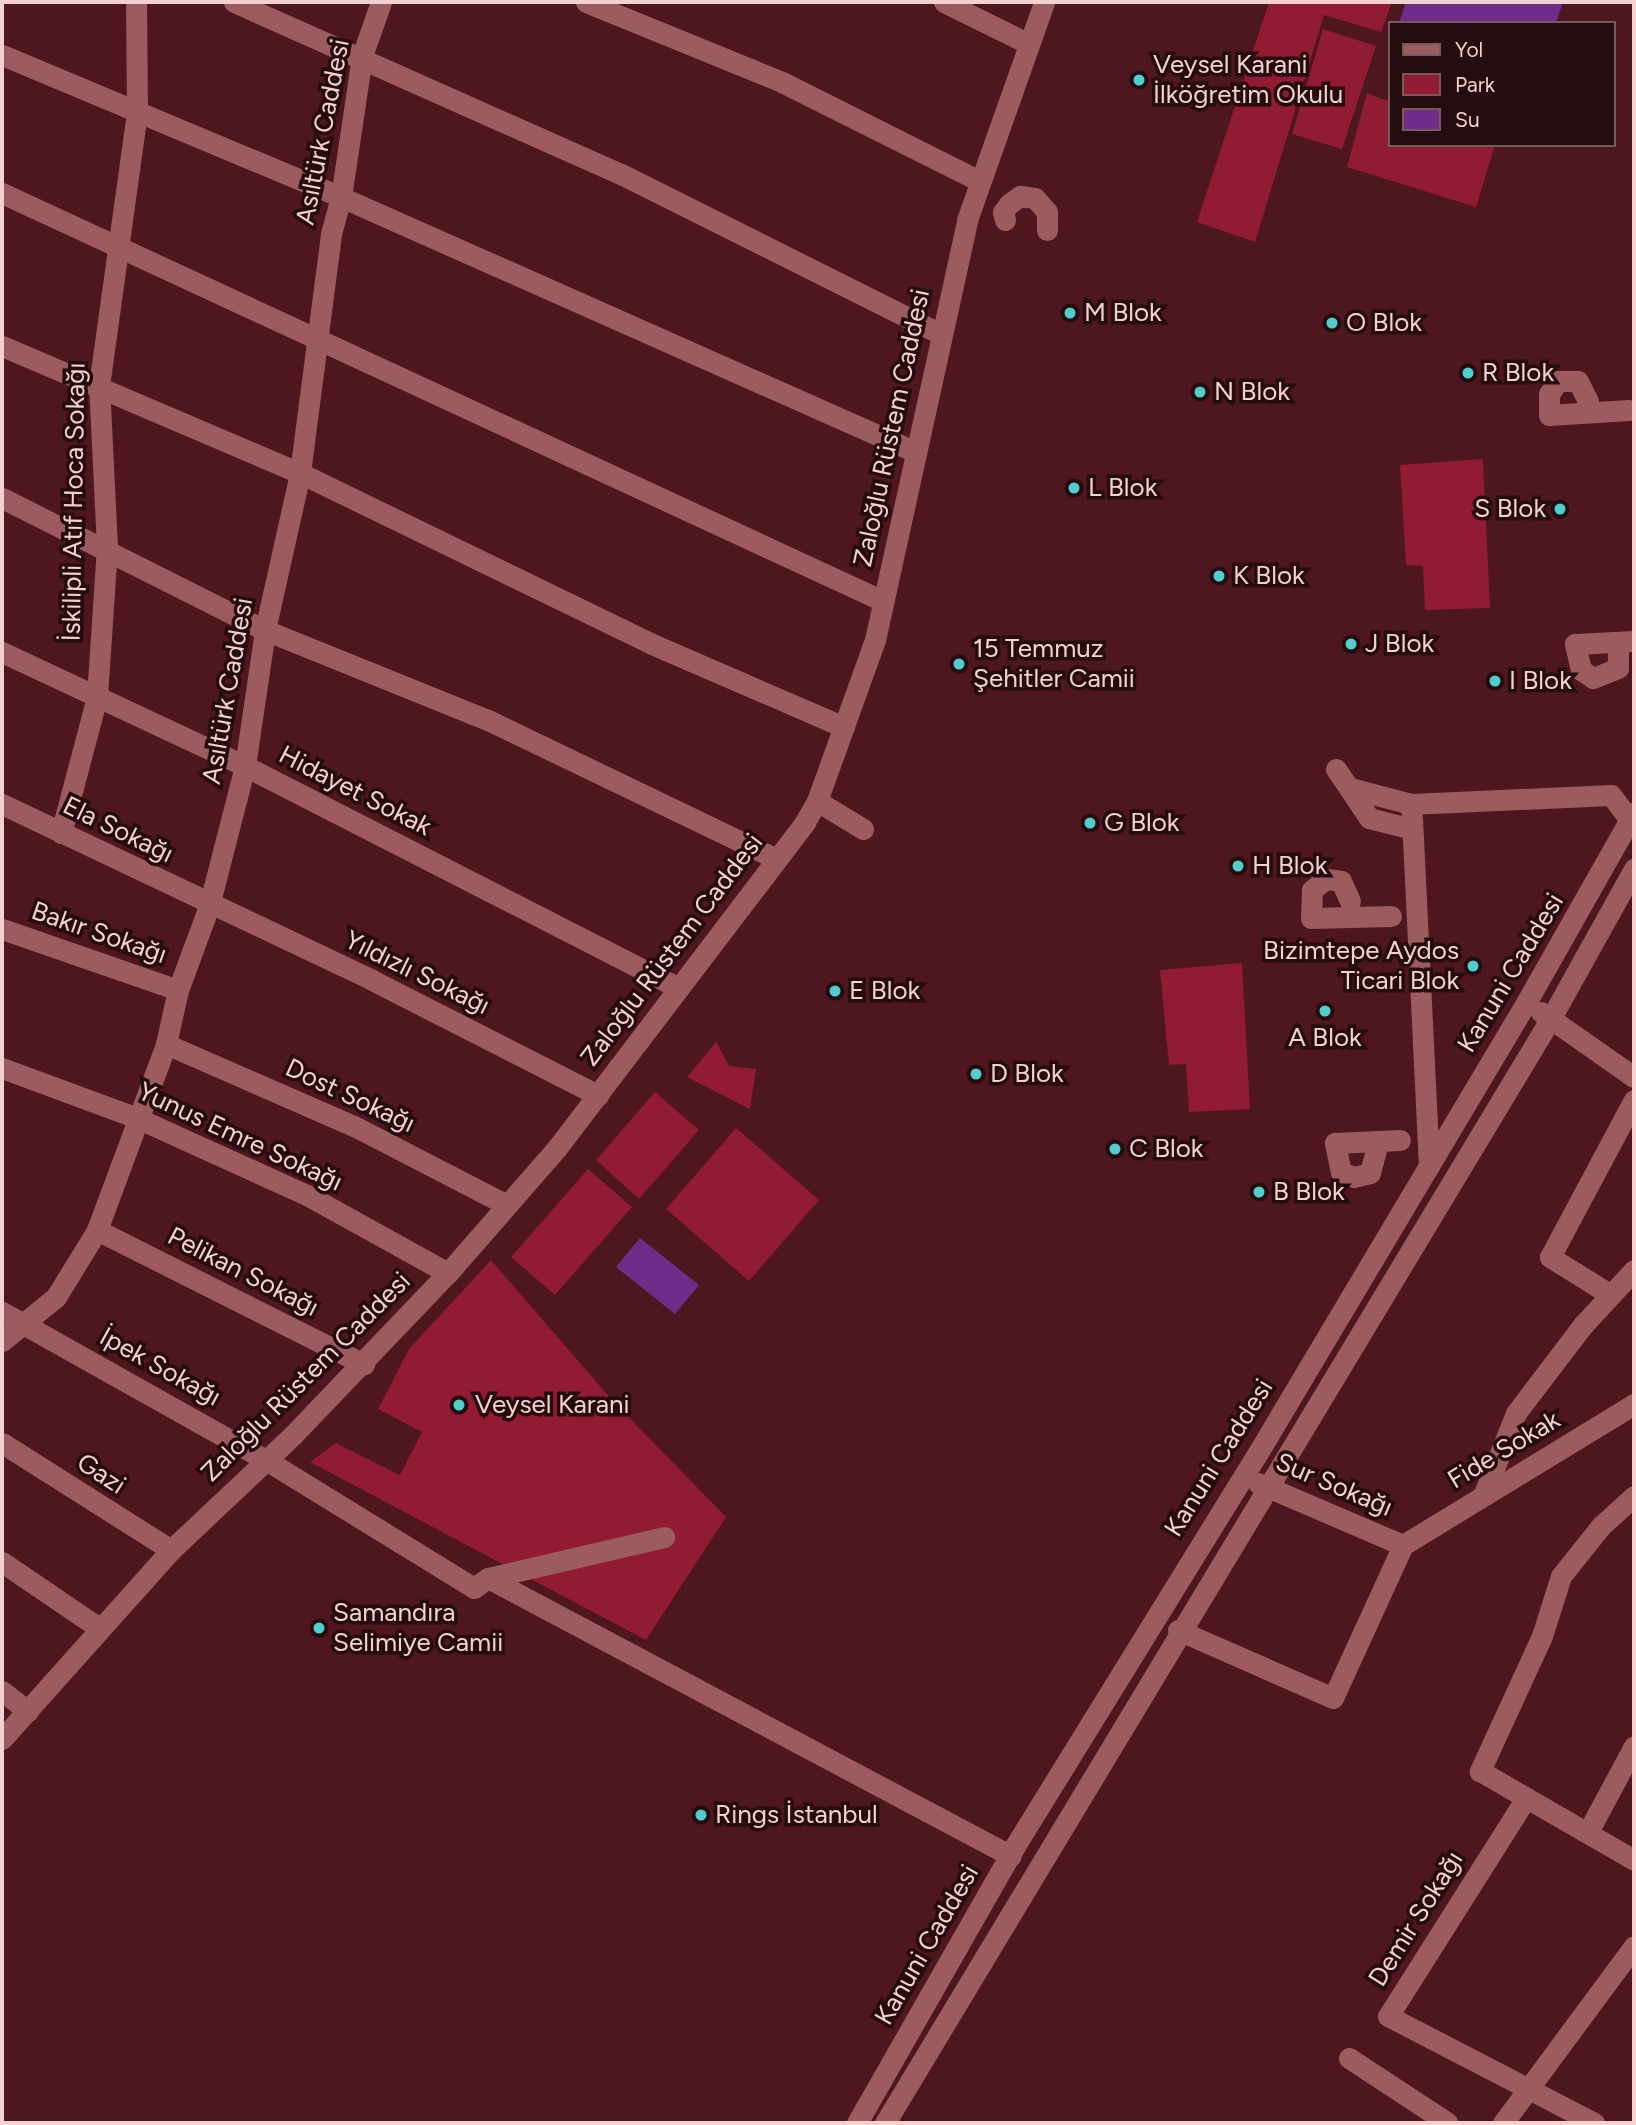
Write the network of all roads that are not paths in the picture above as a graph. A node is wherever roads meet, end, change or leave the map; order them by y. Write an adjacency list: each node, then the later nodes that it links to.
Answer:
1 (136, 2): 10 (street, İskilipli Atıf Hoca Sokağı)
2 (234, 2): 9 (street)
3 (381, 2): 9 (street, Asıltürk Caddesi)
4 (586, 2): 11 (street)
5 (944, 2): 7 (street)
6 (1044, 2): 7 (street, Zaloğlu Rüstem Caddesi)
7 (1027, 43): 11 (street, Zaloğlu Rüstem Caddesi)
8 (2, 55): 10 (street)
9 (362, 56): 13 (street, Asıltürk Caddesi); 17 (street)
10 (136, 113): 13 (street); 16 (street, İskilipli Atıf Hoca Sokağı)
11 (978, 180): 17 (street, Zaloğlu Rüstem Caddesi)
12 (2, 193): 16 (street)
13 (341, 197): 18 (street, Asıltürk Caddesi); 23 (street)
14 (1005, 220): 15 (street)
15 (1047, 230)
16 (121, 247): 18 (street); 20 (street, İskilipli Atıf Hoca Sokağı)
17 (939, 333): 23 (street, Zaloğlu Rüstem Caddesi)
18 (317, 341): 24 (street, Asıltürk Caddesi); 27 (street)
19 (2, 346): 20 (street)
20 (99, 386): 24 (street); 26 (street, İskilipli Atıf Hoca Sokağı)
21 (1588, 401): 22 (street)
22 (1629, 410)
23 (916, 452): 27 (street, Zaloğlu Rüstem Caddesi)
24 (300, 473): 28 (street, Asıltürk Caddesi); 31 (street)
25 (2, 498): 26 (street)
26 (107, 547): 28 (street); 30 (street, İskilipli Atıf Hoca Sokağı)
27 (883, 601): 31 (street, Zaloğlu Rüstem Caddesi)
28 (265, 630): 32 (street, Asıltürk Caddesi); 42 (street)
29 (2, 652): 30 (street, Hidayet Sokak)
30 (97, 696): 32 (street, Hidayet Sokak); 41 (street, İskilipli Atıf Hoca Sokağı)
31 (844, 727): 35 (street, Zaloğlu Rüstem Caddesi)
32 (245, 766): 45 (street, Asıltürk Caddesi); 48 (street, Hidayet Sokak)
33 (1336, 769): 34 (street)
34 (1345, 796): 37 (street); 40 (street)
35 (817, 801): 39 (street); 42 (street, Zaloğlu Rüstem Caddesi)
36 (2, 804): 41 (street, Ela Sokağı)
37 (1411, 804): 38 (street); 40 (street)
38 (1633, 820): 50 (street, Kanuni Caddesi)
39 (863, 829)
40 (1412, 829): 60 (street)
41 (61, 833): 45 (street, Ela Sokağı)
42 (775, 858): 48 (street, Zaloğlu Rüstem Caddesi)
43 (1634, 869): 51 (street, Kanuni Caddesi)
44 (1350, 901): 46 (street)
45 (209, 906): 49 (street, Asıltürk Caddesi); 55 (street, Yıldızlı Sokağı)
46 (1391, 916)
47 (2, 929): 49 (street, Bakır Sokağı)
48 (679, 988): 55 (street, Zaloğlu Rüstem Caddesi)
49 (178, 990): 52 (street, Asıltürk Caddesi)
50 (1526, 1003): 51 (street); 60 (street, Kanuni Caddesi)
51 (1550, 1018): 54 (street); 74 (street, Kanuni Caddesi)
52 (166, 1044): 57 (street, Asıltürk Caddesi); 61 (street, Dost Sokağı)
53 (2, 1068): 57 (street, Yunus Emre Sokağı)
54 (1634, 1077)
55 (598, 1095): 61 (street, Zaloğlu Rüstem Caddesi)
56 (1634, 1100): 65 (street)
57 (137, 1118): 62 (street, Asıltürk Caddesi); 64 (street, Yunus Emre Sokağı)
58 (1400, 1140): 59 (street)
59 (1376, 1150)
60 (1429, 1166): 73 (street, Kanuni Caddesi)
61 (507, 1205): 64 (street, Zaloğlu Rüstem Caddesi)
62 (97, 1230): 67 (street, Asıltürk Caddesi); 69 (street, Pelikan Sokağı)
63 (1634, 1270): 65 (street)
64 (448, 1273): 69 (street, Zaloğlu Rüstem Caddesi)
65 (1611, 1295): 75 (street)
66 (2, 1312): 67 (street, İpek Sokağı)
67 (25, 1324): 68 (street, Asıltürk Caddesi); 72 (street, İpek Sokağı)
68 (2, 1341)
69 (364, 1364): 72 (street, Zaloğlu Rüstem Caddesi)
70 (1634, 1404): 75 (street, Fide Sokak)
71 (2, 1443): 79 (street, Gazi)
72 (267, 1460): 79 (street, Zaloğlu Rüstem Caddesi); 81 (street, İpek Sokağı)
73 (1243, 1475): 74 (street, Sur Sokağı); 90 (street, Kanuni Caddesi)
74 (1268, 1488): 78 (street, Sur Sokağı); 83 (street, Kanuni Caddesi)
75 (1483, 1496): 78 (street, Fide Sokak)
76 (1634, 1496): 88 (street)
77 (664, 1537): 81 (street)
78 (1403, 1545): 83 (street)
79 (171, 1550): 82 (street, Zaloğlu Rüstem Caddesi)
80 (2, 1562): 82 (street)
81 (488, 1578): 90 (street)
82 (99, 1628): 85 (street, Zaloğlu Rüstem Caddesi)
83 (1178, 1630): 96 (street, Kanuni Caddesi)
84 (2, 1691): 85 (street)
85 (28, 1712): 86 (street, Zaloğlu Rüstem Caddesi)
86 (2, 1740)
87 (1634, 1746): 89 (street)
88 (1526, 1798): 89 (street); 94 (street, Demir Sokağı)
89 (1589, 1830): 91 (street)
90 (1011, 1856): 95 (street, Kanuni Caddesi)
91 (1634, 1860)
92 (1634, 1946): 94 (street)
93 (1349, 2058): 97 (street)
94 (1526, 2090): 98 (street); 99 (street, Demir Sokağı)
95 (857, 2123)
96 (884, 2123)
97 (1448, 2123)
98 (1503, 2123)
99 (1594, 2123)

